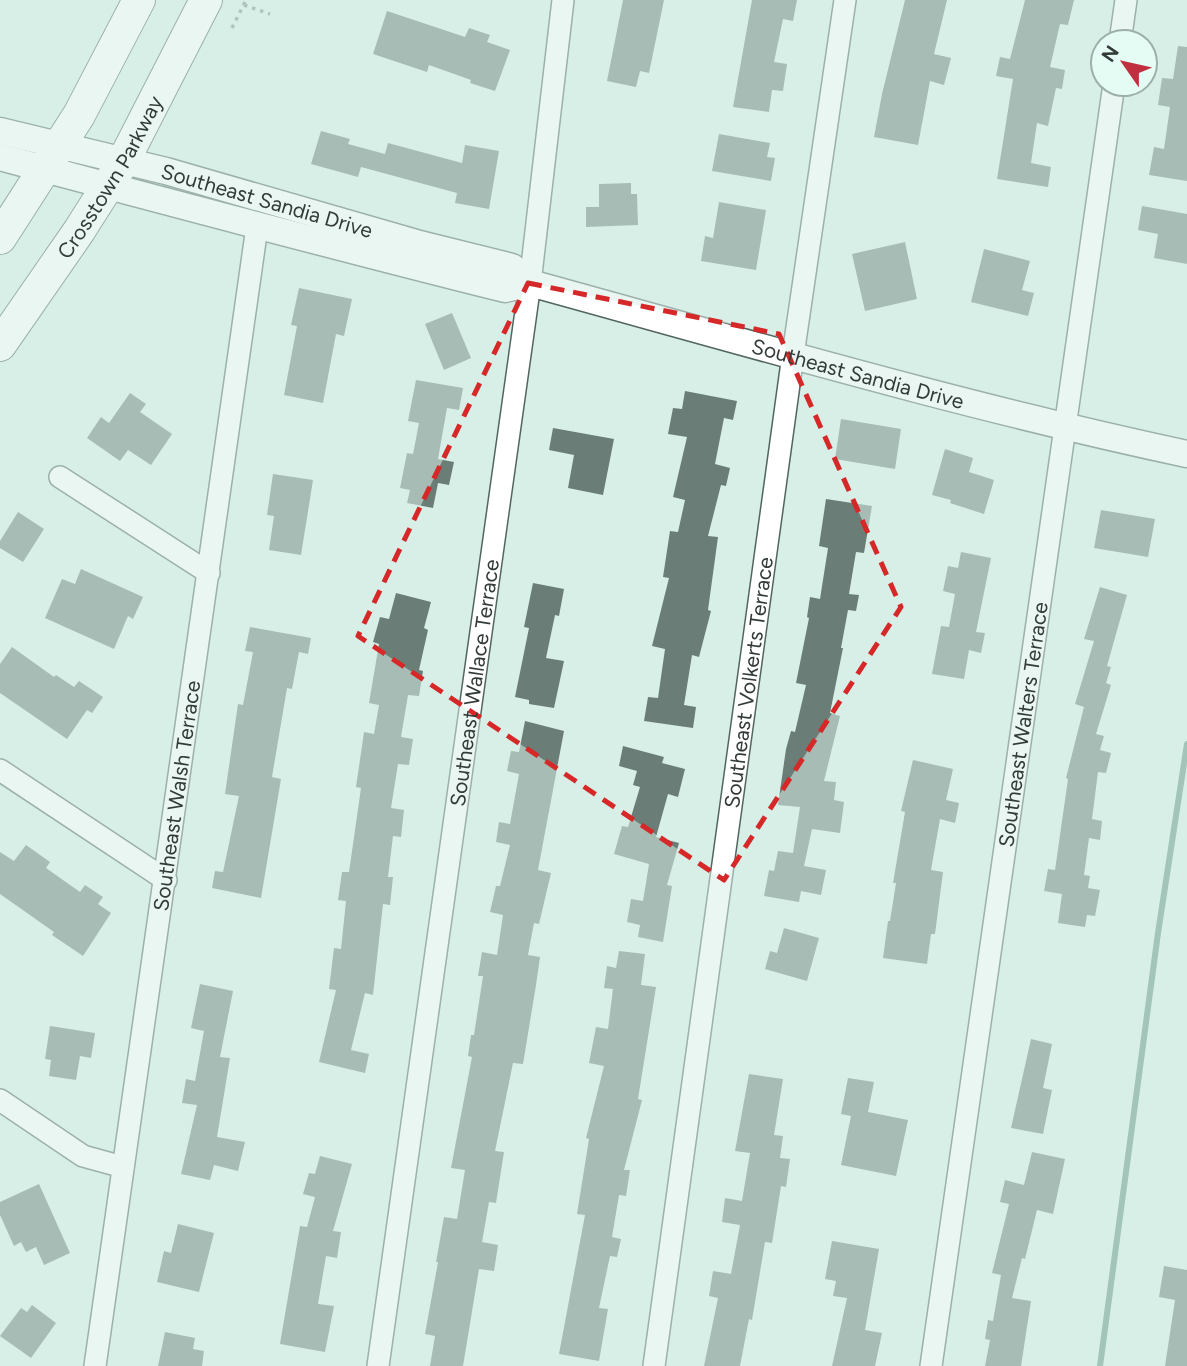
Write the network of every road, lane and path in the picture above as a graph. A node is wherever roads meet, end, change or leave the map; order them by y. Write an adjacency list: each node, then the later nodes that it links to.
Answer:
1 (139, 0): 13 (main road)
2 (206, 0): 14 (main road, Crosstown Parkway)
3 (563, 0): 17 (street, Southeast Wallace Terrace)
4 (845, 0): 19 (street, Southeast Volkerts Terrace)
5 (1126, 0): 9 (street)
6 (245, 2): 7 (path); 8 (path)
7 (270, 14)
8 (232, 28)
9 (1122, 28)
10 (1112, 98): 20 (street, Southeast Walters Terrace)
11 (0, 131): 13 (street, Southeast Sandia Drive)
12 (0, 157): 13 (street, Southeast Sandia Drive)
13 (53, 157): 14 (street, Southeast Sandia Drive); 16 (main road)
14 (116, 172): 15 (street, Southeast Sandia Drive); 17 (street, Southeast Sandia Drive); 18 (main road, Crosstown Parkway)
15 (257, 227): 17 (street, Southeast Sandia Drive); 23 (street, Southeast Walsh Terrace)
16 (0, 238)
17 (530, 284): 19 (street, Southeast Sandia Drive); 29 (street, Southeast Wallace Terrace)
18 (0, 345)
19 (793, 355): 20 (street, Southeast Sandia Drive); 30 (street, Southeast Volkerts Terrace)
20 (1064, 428): 21 (street, Southeast Sandia Drive); 31 (street, Southeast Walters Terrace)
21 (1187, 454)
22 (60, 477): 23 (street)
23 (209, 573): 25 (street, Southeast Walsh Terrace)
24 (0, 770): 25 (street)
25 (166, 880): 27 (street, Southeast Walsh Terrace)
26 (0, 1100): 27 (street)
27 (123, 1167): 28 (street, Southeast Walsh Terrace)
28 (95, 1366)
29 (378, 1366)
30 (654, 1366)
31 (931, 1366)

